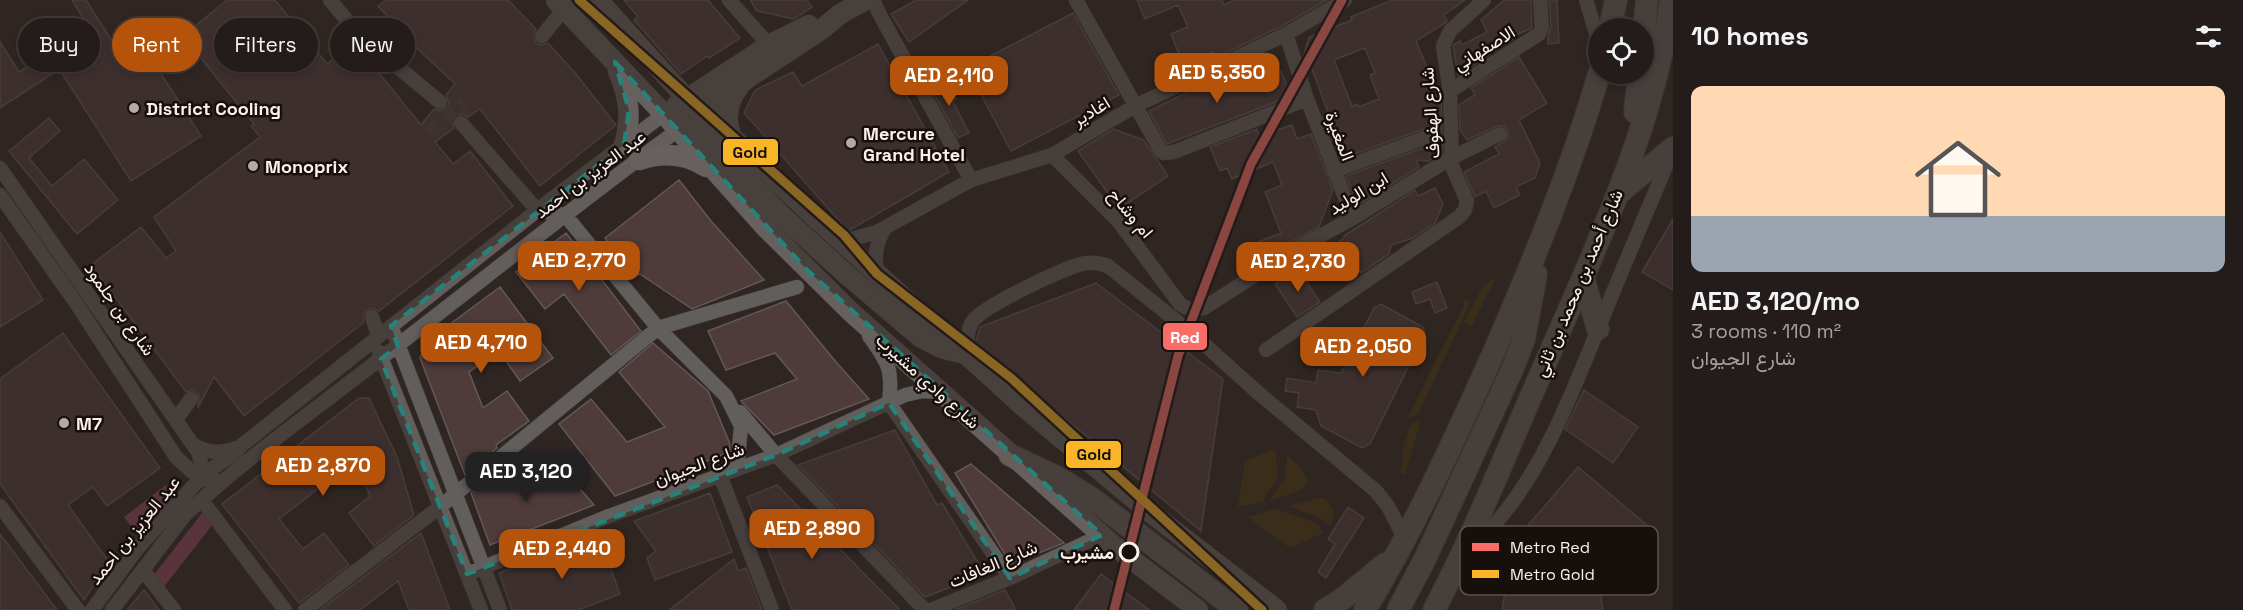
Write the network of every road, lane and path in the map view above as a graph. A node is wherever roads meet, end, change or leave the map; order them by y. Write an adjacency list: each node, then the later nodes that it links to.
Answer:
1 (330, 0): 27 (street)
2 (598, 0): 25 (street)
3 (729, 0): 19 (street)
4 (1076, 0): 28 (street)
5 (1345, 0): 17 (street, اغادير)
6 (1485, 0): 24 (street, شارع الهفوف)
7 (1540, 0): 24 (street, الاصفهاني)
8 (1586, 0): 14 (street)
9 (1616, 0): 15 (main road)
10 (1647, 0): 16 (main road)
11 (1671, 0): 44 (main road, شارع أحمد بن محمد بن ثاني)
12 (560, 4): 18 (street); 20 (street)
13 (859, 5): 19 (street); 21 (street); 43 (street)
14 (1591, 18)
15 (1612, 18)
16 (1645, 18)
17 (1286, 34): 26 (street, المغيرة); 28 (street, اغادير)
18 (542, 36)
19 (769, 45): 25 (street)
20 (615, 62): 29 (street); 35 (street)
21 (748, 78): 30 (street); 33 (street)
22 (1596, 84): 51 (main road)
23 (1638, 84): 44 (main road)
24 (1450, 91): 38 (street, شارع الهفوف)
25 (686, 98): 29 (street); 30 (street)
26 (1306, 99): 28 (street, المغيرة); 41 (street, المغيرة)
27 (440, 102)
28 (1135, 106): 37 (street, اغادير)
29 (664, 114): 30 (street); 35 (street, عبد العزيز بن احمد)
30 (690, 121): 33 (street); 39 (street, عبد العزيز بن احمد); 42 (street, شارع وادي مشيرب); 64 (street)
31 (461, 123): 46 (street)
32 (1500, 134): 38 (street, ابن الوليد)
33 (731, 136): 50 (street)
34 (1430, 136): 41 (street)
35 (624, 145): 46 (street, عبد العزيز بن احمد)
36 (1673, 148): 44 (main road); 60 (street, شارع أحمد بن محمد بن ثاني)
37 (1052, 155): 43 (street, اغادير); 55 (street, ام وشاح)
38 (1451, 158): 48 (street, ابن الوليد); 63 (street, شارع الهفوف)
39 (639, 160): 42 (street); 47 (street, عبد العزيز بن احمد)
40 (0, 168): 70 (street, شارع بن جلمود)
41 (1334, 171): 48 (street, المغيرة)
42 (718, 176): 56 (street, شارع وادي مشيرب)
43 (971, 180): 49 (street, اغادير)
44 (1619, 187): 53 (main road, شارع أحمد بن محمد بن ثاني)
45 (0, 195): 77 (street, شارع بن جلمود)
46 (538, 211): 47 (street); 58 (street, عبد العزيز بن احمد)
47 (565, 215): 59 (street); 62 (street, عبد العزيز بن احمد)
48 (1353, 218): 55 (street, ابن الوليد)
49 (885, 228): 50 (street, اغادير); 52 (street)
50 (841, 242): 52 (street)
51 (1540, 243): 87 (main road); 109 (main road)
52 (877, 274): 64 (street)
53 (1583, 277): 60 (main road); 84 (main road, شارع أحمد بن محمد بن ثاني)
54 (797, 287): 59 (street)
55 (1175, 299)
56 (852, 313): 66 (street, شارع وادي مشيرب); 69 (street)
57 (372, 317): 61 (street)
58 (390, 326): 61 (street, عبد العزيز بن احمد); 62 (street)
59 (658, 328): 67 (street); 79 (street)
60 (1598, 329): 85 (street, شارع أحمد بن محمد بن ثاني)
61 (376, 337): 65 (street); 72 (street, عبد العزيز بن احمد)
62 (398, 346): 65 (street, عبد العزيز بن احمد); 79 (street)
63 (1266, 350)
64 (965, 353): 87 (street); 106 (street)
65 (381, 358): 76 (street, عبد العزيز بن احمد); 82 (street)
66 (943, 392): 69 (street, شارع الجيوان); 74 (street, شارع وادي مشيرب)
67 (726, 396): 73 (street); 75 (street)
68 (192, 399): 70 (street)
69 (889, 403): 73 (street, شارع الجيوان); 92 (street)
70 (176, 419): 71 (street, شارع بن جلمود)
71 (192, 444): 72 (street); 77 (street, شارع بن جلمود)
72 (242, 445): 77 (street, عبد العزيز بن احمد)
73 (776, 455): 75 (street, شارع الجيوان); 102 (street)
74 (1010, 455): 86 (street, شارع وادي مشيرب); 105 (main road)
75 (737, 469): 78 (street, شارع الجيوان)
76 (230, 473): 77 (street); 83 (street, عبد العزيز بن احمد)
77 (204, 474): 83 (street, عبد العزيز بن احمد); 94 (street, عبد العزيز بن احمد)
78 (720, 475): 89 (street, شارع الجيوان); 101 (street)
79 (456, 494): 82 (street); 89 (street)
80 (0, 506): 93 (street)
81 (206, 506): 97 (street)
82 (441, 506): 91 (street); 98 (street)
83 (186, 514): 95 (street, عبد العزيز بن احمد)
84 (1475, 526)
85 (1493, 526)
86 (1102, 535): 92 (street, شارع الغافات); 104 (street, شارع وادي مشيرب)
87 (1400, 547): 107 (main road); 108 (main road)
88 (1460, 558): 110 (main road, شارع أحمد بن محمد بن ثاني)
89 (484, 567): 91 (street, شارع الجيوان); 100 (street)
90 (146, 574): 96 (street)
91 (467, 574): 99 (street)
92 (1010, 578): 103 (street, شارع الغافات)
93 (78, 610)
94 (92, 610)
95 (112, 610)
96 (174, 610)
97 (285, 610)
98 (305, 610)
99 (481, 610)
100 (500, 610)
101 (772, 610)
102 (925, 610)
103 (931, 610)
104 (1198, 610)
105 (1237, 610)
106 (1277, 610)
107 (1325, 610)
108 (1365, 610)
109 (1398, 610)
110 (1434, 610)

